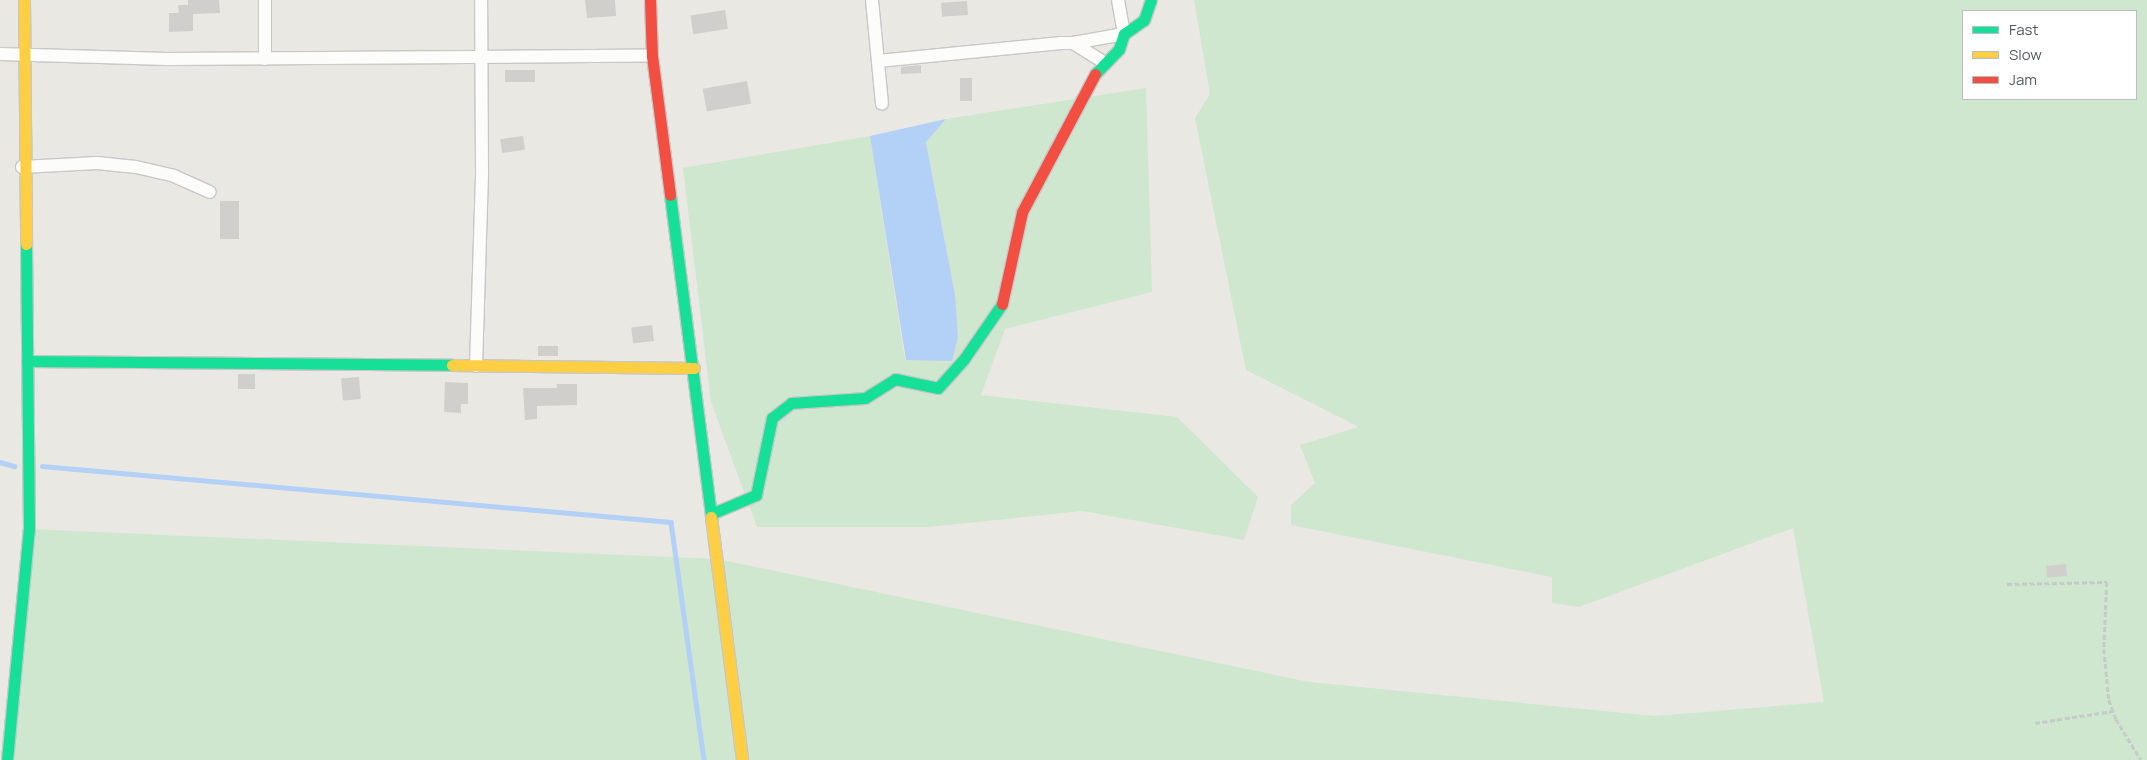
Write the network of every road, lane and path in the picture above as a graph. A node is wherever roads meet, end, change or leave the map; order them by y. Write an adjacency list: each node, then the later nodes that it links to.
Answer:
1 (24, 0): 11 (street)
2 (265, 0): 14 (street)
3 (481, 0): 13 (street)
4 (650, 0): 12 (street)
5 (872, 0): 15 (street)
6 (1118, 0): 8 (street)
7 (1151, 0): 8 (street)
8 (1124, 34): 9 (street); 16 (street)
9 (1074, 43): 15 (street); 16 (street)
10 (0, 54): 11 (street)
11 (24, 55): 14 (street); 18 (street)
12 (652, 56): 13 (street); 22 (street)
13 (481, 58): 14 (street); 21 (street)
14 (264, 59)
15 (878, 61): 17 (street)
16 (1103, 62): 23 (street)
17 (882, 104)
18 (22, 167): 19 (street); 20 (street)
19 (210, 192)
20 (27, 361): 21 (street); 27 (street)
21 (476, 366): 22 (street)
22 (694, 368): 23 (street)
23 (711, 514): 29 (street)
24 (2007, 584): 25 (path)
25 (2113, 711): 26 (path); 30 (path)
26 (2036, 723)
27 (4, 738): 28 (street)
28 (7, 760)
29 (742, 760)
30 (2141, 760)

